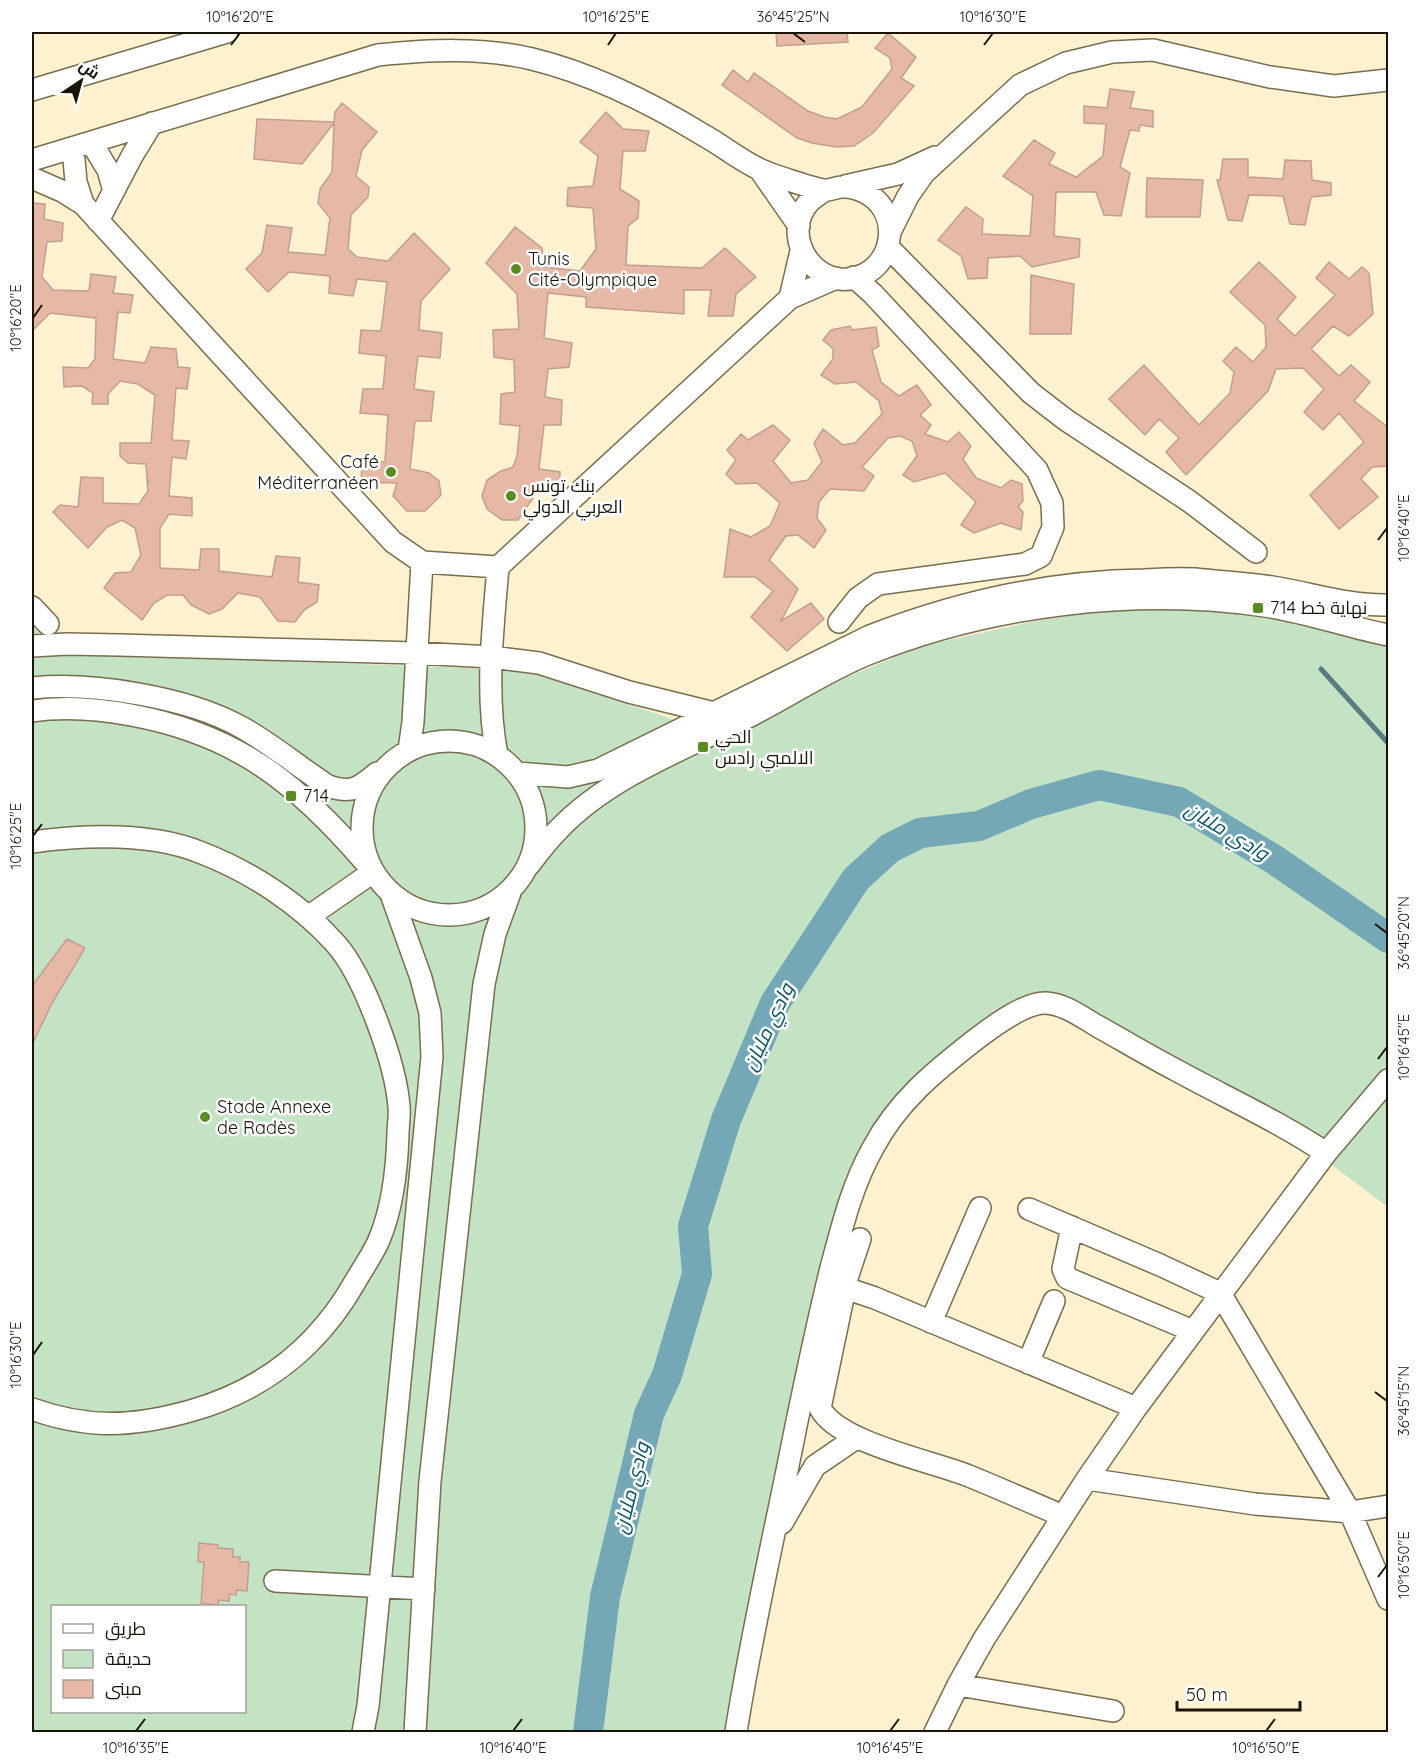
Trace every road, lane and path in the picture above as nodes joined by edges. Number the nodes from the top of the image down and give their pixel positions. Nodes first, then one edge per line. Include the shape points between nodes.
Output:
1 (227, 32) edge
2 (467, 32) edge
3 (479, 51) junction
4 (1389, 80) edge
5 (32, 90) edge
6 (152, 123) junction
7 (82, 145) junction
8 (948, 150) junction
9 (32, 160) edge
10 (760, 170) junction
11 (32, 178) edge
12 (834, 189) junction
13 (114, 190) junction
14 (83, 204) junction
15 (98, 221) junction
16 (799, 226) junction
17 (889, 239) junction
18 (801, 251) junction
19 (845, 278) junction
20 (790, 298) junction
21 (1256, 552) dead end
22 (422, 562) junction
23 (498, 567) junction
24 (1389, 605) edge
25 (32, 607) edge
26 (839, 622) dead end
27 (48, 624) dead end
28 (1389, 635) edge
29 (32, 646) edge
30 (416, 653) junction
31 (492, 657) junction
32 (32, 688) edge
33 (32, 711) edge
34 (714, 713) junction
35 (409, 750) junction
36 (497, 755) junction
37 (385, 768) junction
38 (517, 773) junction
39 (32, 842) edge
40 (528, 865) junction
41 (372, 871) junction
42 (511, 890) junction
43 (391, 894) junction
44 (308, 917) junction
45 (1389, 1080) edge
46 (1326, 1153) junction
47 (980, 1208) dead end
48 (1029, 1209) dead end
49 (1072, 1227) junction
50 (860, 1239) dead end
51 (846, 1288) junction
52 (1220, 1293) junction
53 (1054, 1301) dead end
54 (931, 1322) junction
55 (1193, 1331) junction
56 (1028, 1363) junction
57 (1136, 1408) junction
58 (32, 1410) edge
59 (856, 1437) junction
60 (1087, 1479) junction
61 (1389, 1506) edge
62 (1350, 1512) junction
63 (1063, 1516) junction
64 (775, 1532) junction
65 (275, 1581) dead end
66 (380, 1587) junction
67 (424, 1589) junction
68 (1389, 1599) edge
69 (958, 1685) junction
70 (1113, 1711) dead end
71 (363, 1732) edge
72 (415, 1732) edge
73 (736, 1732) edge
74 (935, 1732) edge

1 - 5 street
2 - 3 street
3 - 6 street via 378,55
3 - 10 street via 533,59 631,94
4 - 8 street via 1334,86 1270,77 1153,50 1112,52 1066,63 1020,85
6 - 7 street
6 - 13 street
7 - 9 street
7 - 13 street via 108,170
7 - 14 street via 76,182
8 - 12 street via 898,174
8 - 17 street via 914,186
10 - 12 street
10 - 16 street
11 - 14 street
12 - 16 street via 810,201
12 - 17 street via 861,190 876,200 886,214
13 - 15 street
14 - 15 street
15 - 22 street via 393,542
16 - 18 street
17 - 19 street via 877,265 862,276
17 - 21 street via 1031,393
18 - 19 street via 812,266 827,276
18 - 20 street
19 - 20 street
19 - 26 street via 873,294 1037,470 1052,503 1053,527 1041,555 1025,564 878,584 858,598
20 - 23 street
22 - 23 street
22 - 30 street
23 - 31 street
24 - 34 street via 1191,579 1095,582 1028,591 966,604 890,628
25 - 27 street
28 - 40 street via 1266,606 1192,599 1065,605 932,632 867,654 632,774 573,816
29 - 30 street
30 - 31 street
30 - 35 street
31 - 34 street via 539,663
31 - 36 street via 492,727
32 - 37 street via 80,686 121,691 199,710 239,726 337,789 361,786
33 - 41 street via 115,712 190,729 226,744 287,783 331,823
34 - 38 street via 598,770 568,777
35 - 36 street via 438,741 469,742
35 - 37 street
36 - 38 street
37 - 41 street via 369,790 362,816 362,844
38 - 40 street via 532,802 537,834
39 - 44 street via 129,837 200,852 273,890
40 - 42 street
41 - 43 street
41 - 44 street
42 - 43 street via 490,906 456,915 413,908
42 - 67 street via 495,934 484,984 430,1480
43 - 66 street via 430,1013 432,1057
44 - 58 street via 337,945 354,972 388,1055 399,1107 397,1156 393,1191 379,1240 324,1326 295,1358 248,1390 210,1406 156,1421 80,1423
45 - 46 street
46 - 52 street
46 - 64 street via 1273,1120 1056,1005 1036,1005 987,1031 908,1097 872,1148 840,1234 821,1308
47 - 54 street
48 - 49 street
49 - 52 street
49 - 55 street via 1063,1269 1067,1278
50 - 51 street
51 - 54 street
51 - 59 street via 820,1408 830,1422
52 - 55 street
52 - 62 street
53 - 56 street
54 - 56 street
55 - 57 street
56 - 57 street
57 - 60 street
59 - 63 street via 967,1475
59 - 64 street via 815,1466
60 - 62 street via 1255,1504
60 - 63 street
61 - 62 street
62 - 68 street
63 - 69 street
64 - 73 street
65 - 66 street
66 - 67 street
66 - 71 street
67 - 72 street
69 - 70 street
69 - 74 street

